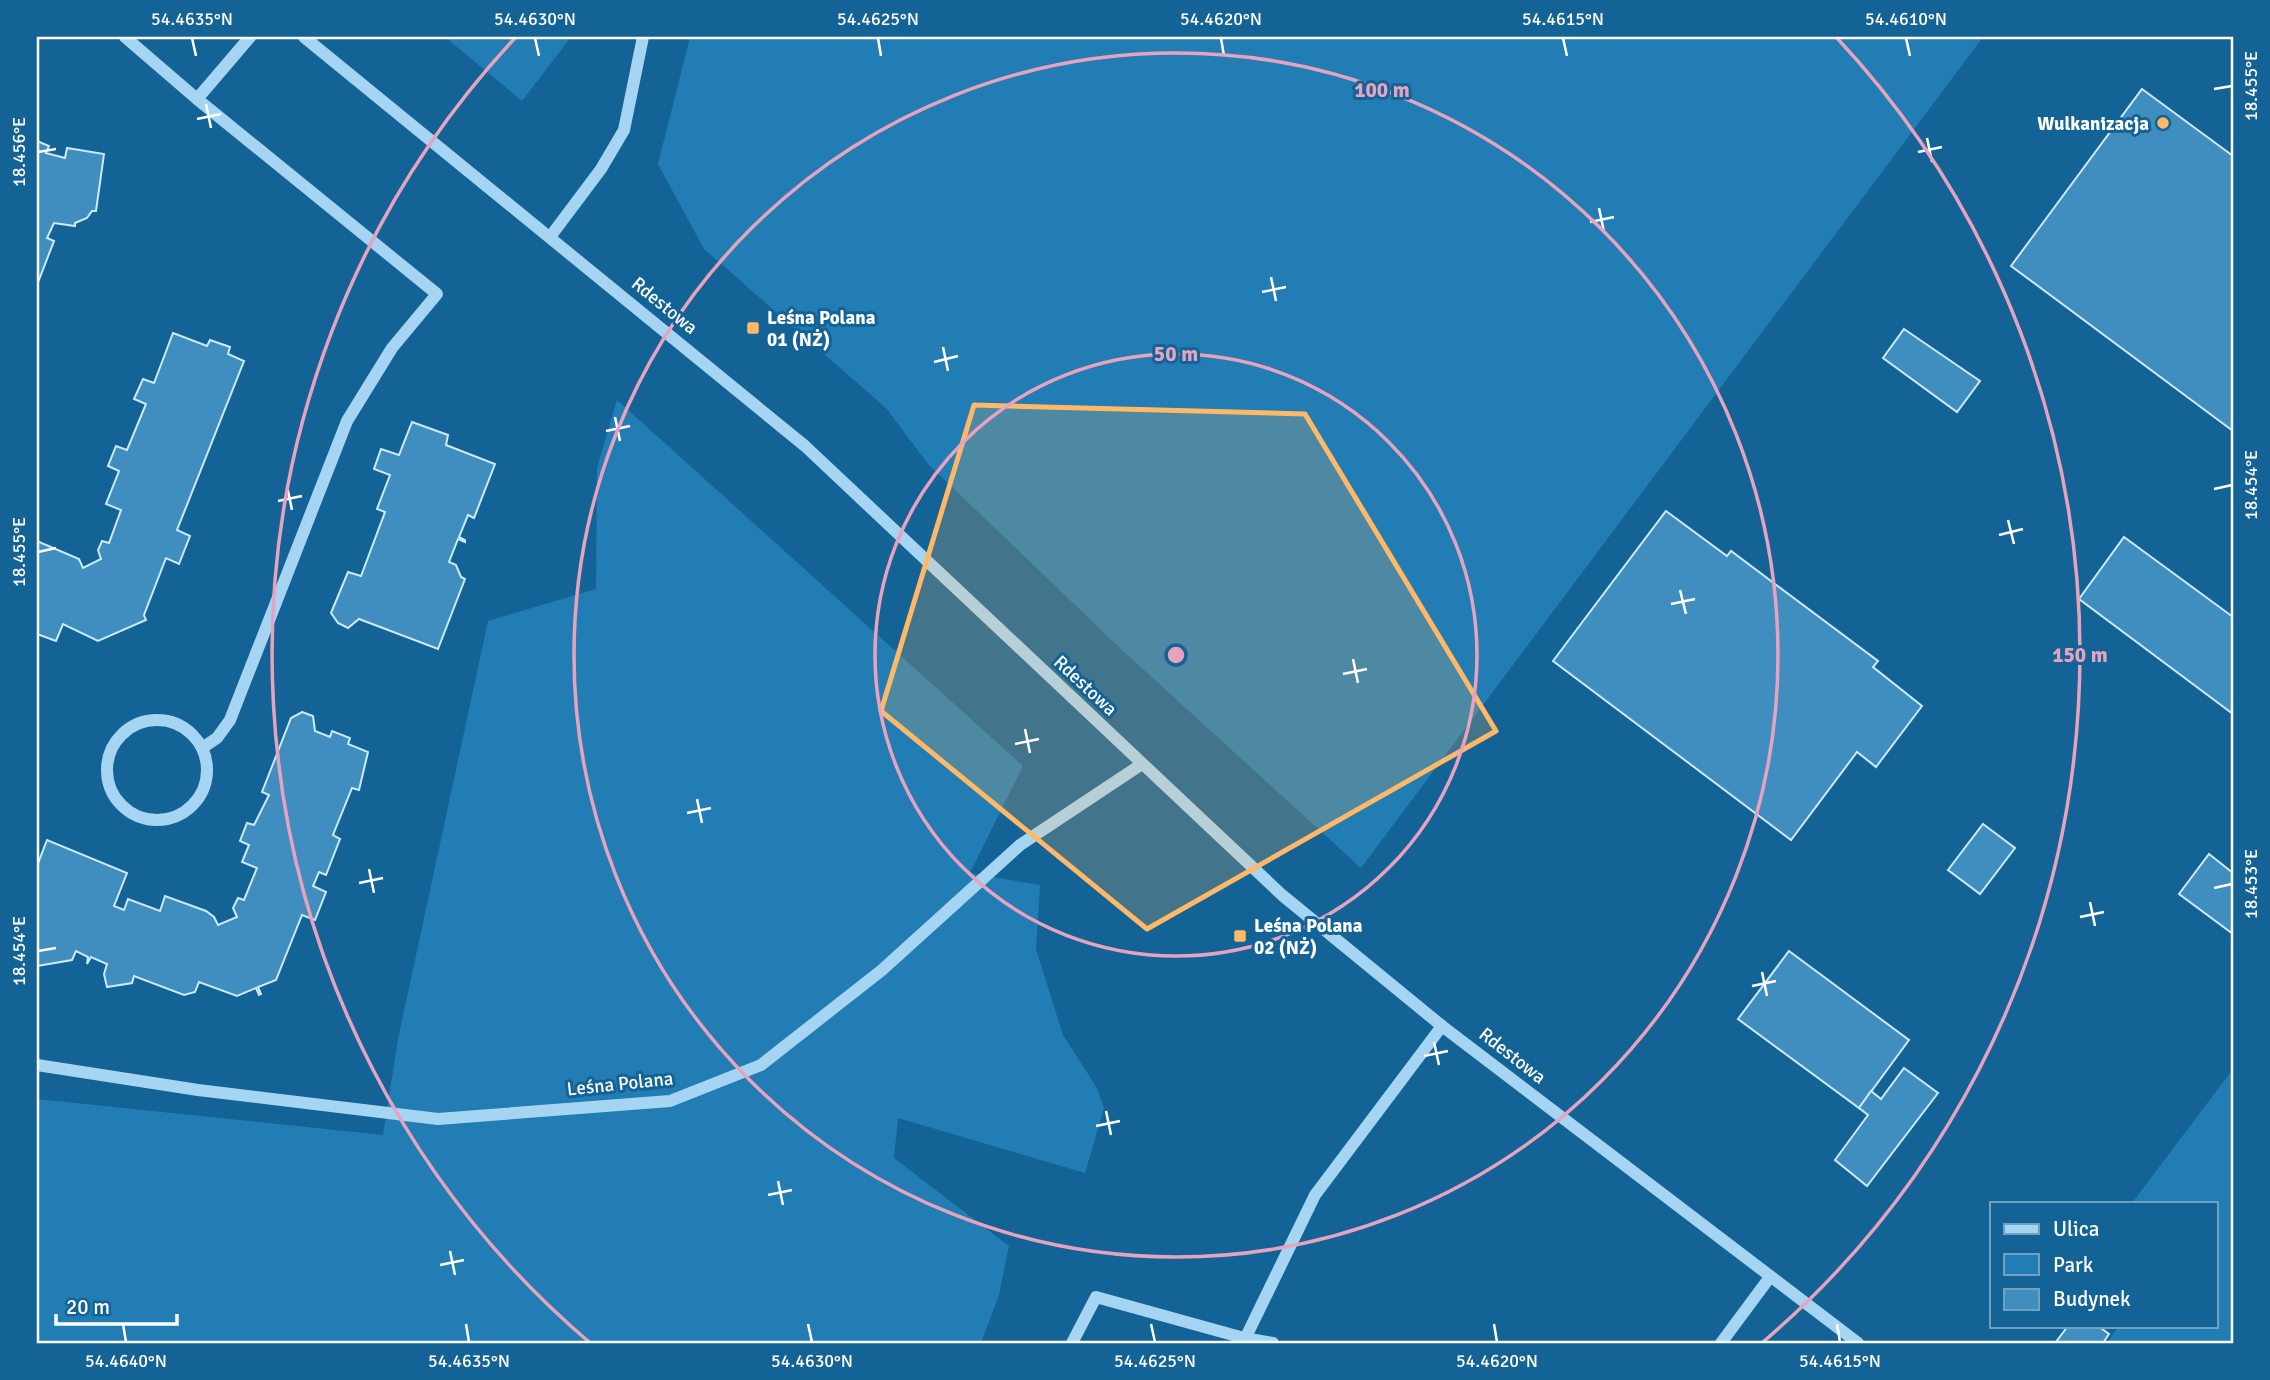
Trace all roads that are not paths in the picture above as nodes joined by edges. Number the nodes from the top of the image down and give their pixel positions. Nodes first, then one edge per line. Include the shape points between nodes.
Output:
1 (125, 37) edge
2 (250, 37) edge
3 (304, 37) edge
4 (643, 37) edge
5 (197, 99) junction
6 (551, 237) junction
7 (202, 748) junction
8 (1142, 764) junction
9 (1442, 1026) junction
10 (37, 1065) edge
11 (1770, 1277) junction
12 (1244, 1341) edge
13 (1072, 1343) edge
14 (1273, 1343) edge
15 (1721, 1343) edge
16 (1858, 1343) edge

1 - 5 street
2 - 5 street
3 - 6 street, Rdestowa
4 - 6 street via 624,130
5 - 7 street via 437,294 392,348 347,421 230,720 217,738
6 - 8 street, Rdestowa via 805,446
7 - 7 street via 184,727 170,721 141,722 118,738 111,751 107,764 112,791 130,812 145,818 177,816 201,794 206,780
8 - 9 street, Rdestowa via 1282,895
8 - 10 street, Leśna Polana via 1020,845 883,970 761,1065 670,1101 438,1119
9 - 11 street, Rdestowa
9 - 12 street via 1315,1195
11 - 15 street
11 - 16 street, Rdestowa
12 - 13 street via 1096,1297
12 - 14 street

